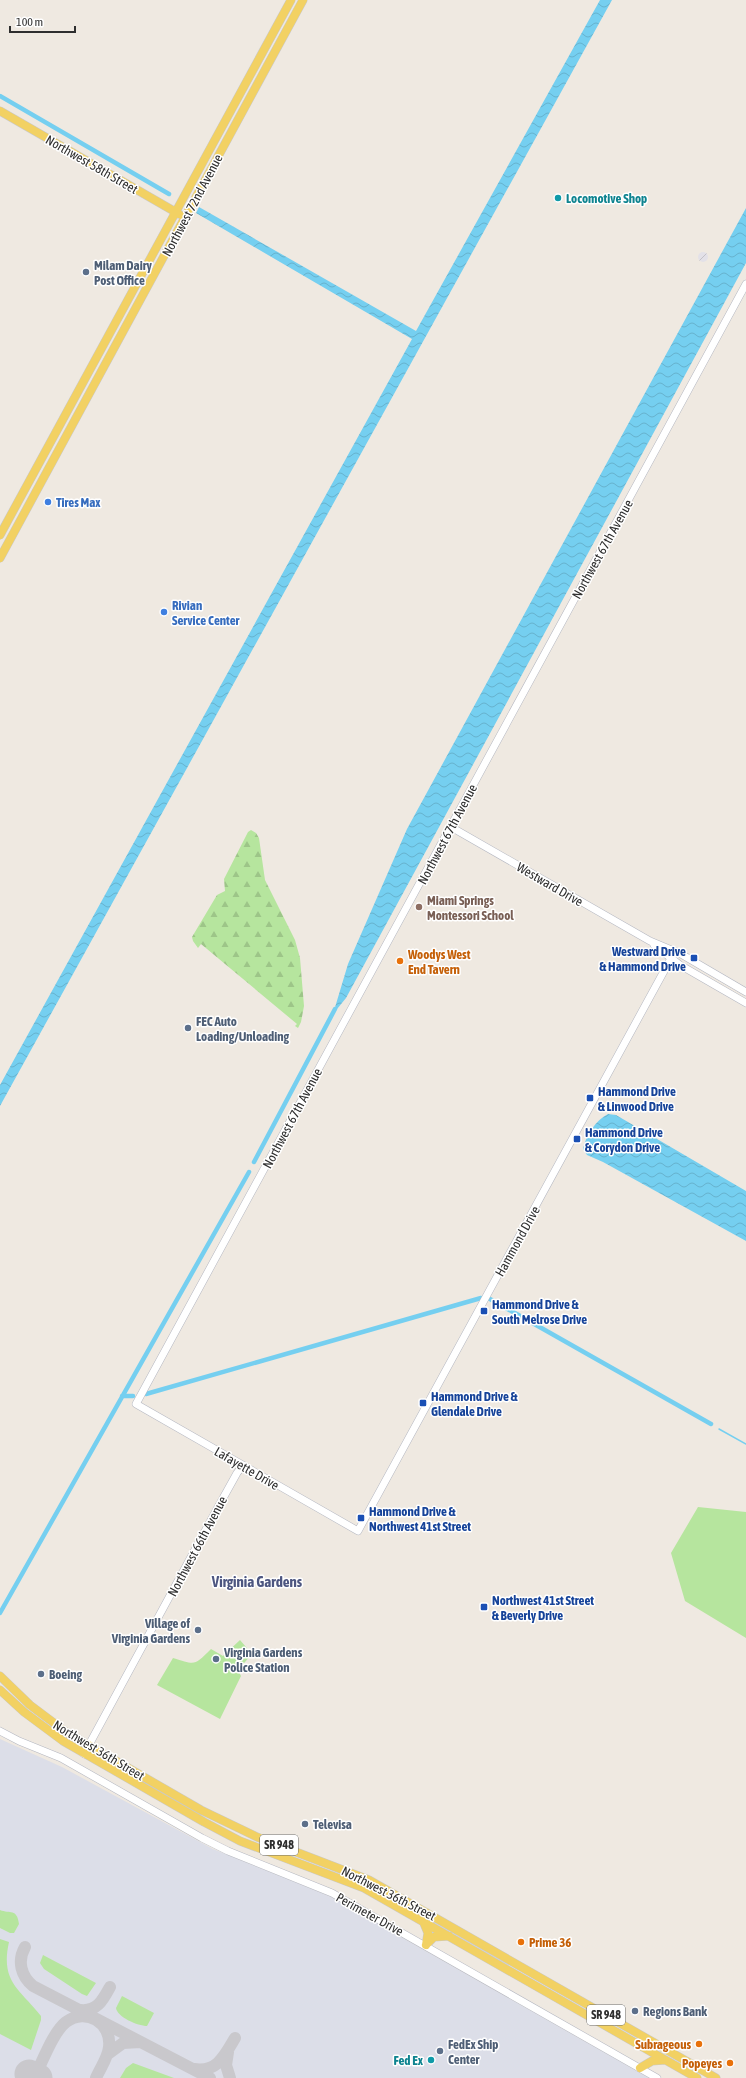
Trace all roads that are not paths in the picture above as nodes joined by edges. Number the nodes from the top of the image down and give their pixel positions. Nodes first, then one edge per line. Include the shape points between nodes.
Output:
1 (291, 0) edge
2 (303, 0) edge
3 (0, 111) edge
4 (175, 212) junction
5 (185, 218) junction
6 (746, 284) edge
7 (0, 535) edge
8 (0, 558) edge
9 (451, 827) junction
10 (650, 942) junction
11 (675, 951) junction
12 (670, 959) junction
13 (746, 992) edge
14 (746, 1003) edge
15 (136, 1404) joint
16 (243, 1466) junction
17 (358, 1531) joint
18 (0, 1676) edge
19 (2, 1693) edge
20 (0, 1733) edge
21 (89, 1746) junction
22 (84, 1754) junction
23 (209, 1814) junction
24 (204, 1822) junction
25 (351, 1872) junction
26 (348, 1881) junction
27 (424, 1921) junction
28 (449, 1936) junction
29 (426, 1945) junction
30 (559, 1988) junction
31 (555, 1996) junction
32 (654, 2042) junction
33 (639, 2045) junction
34 (662, 2058) junction
35 (640, 2068) junction
36 (657, 2078) edge
37 (697, 2078) edge
38 (716, 2078) edge

1 - 4 main road, Northwest 72nd Avenue
2 - 5 main road, Northwest 72nd Avenue
3 - 4 main road, Northwest 58th Street
4 - 5 main road, Northwest 58th Street
4 - 7 main road, Northwest 72nd Avenue
5 - 8 main road, Northwest 72nd Avenue
6 - 9 street, Northwest 67th Avenue
9 - 10 street, Westward Drive
9 - 15 street, Northwest 67th Avenue
10 - 11 street, Westward Drive
10 - 12 street, Westward Drive
11 - 12 street, Hammond Drive
11 - 13 street, Westward Drive
12 - 14 street, Westward Drive
12 - 17 street, Hammond Drive
15 - 16 street, Lafayette Drive
16 - 17 street, Lafayette Drive
16 - 21 street, Northwest 66th Avenue via 220,1503
18 - 21 main road, Northwest 36th Street / SR 948 via 37,1710
19 - 22 main road, Northwest 36th Street / SR 948 via 44,1728
20 - 29 street, Perimeter Drive via 76,1766 228,1851 332,1893
21 - 22 street, Northwest 66th Avenue
21 - 23 main road, Northwest 36th Street / SR 948
22 - 24 main road, Northwest 36th Street / SR 948
23 - 24 main road
23 - 25 main road, Northwest 36th Street / SR 948 via 257,1837
24 - 26 main road, Northwest 36th Street / SR 948 via 255,1846
25 - 26 main road
25 - 30 main road, Northwest 36th Street / SR 948 via 398,1895
26 - 27 main road, Northwest 36th Street / SR 948
27 - 28 main road, Northwest 36th Street / SR 948
27 - 29 main road via 428,1933
28 - 29 main road via 434,1937
28 - 31 main road, Northwest 36th Street / SR 948
29 - 35 street, Perimeter Drive
30 - 31 main road
30 - 32 main road, Northwest 36th Street / SR 948
31 - 33 main road, Northwest 36th Street / SR 948
32 - 33 main road
32 - 34 main road
32 - 38 main road, Northwest 36th Street / SR 948
33 - 34 main road, Northwest 36th Street / SR 948
34 - 35 main road
34 - 37 main road, Northwest 36th Street / SR 948
35 - 36 street, Perimeter Drive

